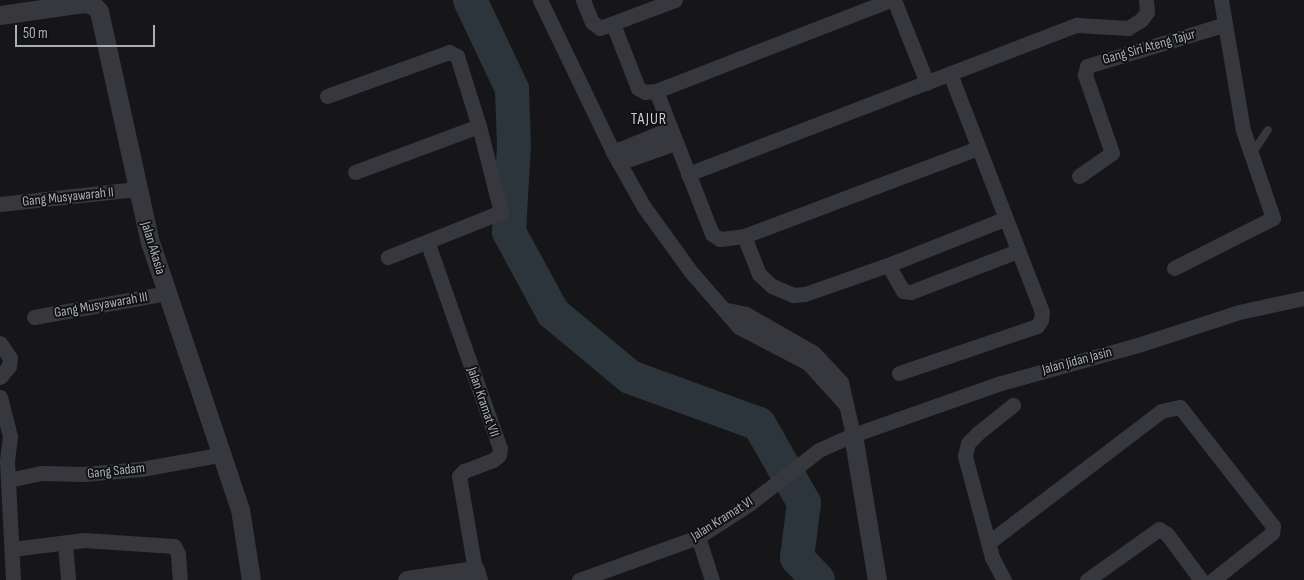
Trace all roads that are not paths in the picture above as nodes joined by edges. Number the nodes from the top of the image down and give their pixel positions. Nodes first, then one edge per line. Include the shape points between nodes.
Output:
1 (540, 0) edge
2 (583, 0) edge
3 (674, 0) edge
4 (892, 0) edge
5 (1146, 0) edge
6 (1221, 0) edge
7 (83, 1) edge
8 (0, 15) edge
9 (613, 24) junction
10 (1223, 25) junction
11 (950, 74) junction
12 (927, 82) junction
13 (656, 91) junction
14 (327, 96) dead end
15 (479, 126) junction
16 (1268, 130) dead end
17 (672, 136) junction
18 (978, 148) junction
19 (618, 154) junction
20 (1250, 157) junction
21 (355, 172) dead end
22 (688, 174) junction
23 (1079, 176) dead end
24 (136, 189) junction
25 (0, 204) edge
26 (1004, 219) junction
27 (744, 236) junction
28 (428, 244) junction
29 (1017, 251) junction
30 (388, 257) dead end
31 (888, 265) junction
32 (1174, 268) dead end
33 (168, 293) junction
34 (1304, 298) edge
35 (34, 317) dead end
36 (0, 343) edge
37 (899, 373) dead end
38 (0, 377) edge
39 (0, 397) edge
40 (1013, 405) dead end
41 (853, 435) junction
42 (224, 454) junction
43 (8, 480) junction
44 (5, 502) edge
45 (698, 537) junction
46 (988, 543) junction
47 (65, 544) junction
48 (12, 549) junction
49 (477, 575) edge
50 (14, 580) edge
51 (68, 580) edge
52 (180, 580) edge
53 (251, 580) edge
54 (407, 580) edge
55 (579, 580) edge
56 (712, 580) edge
57 (877, 580) edge
58 (1004, 580) edge
59 (1086, 580) edge
60 (1201, 580) edge
61 (1213, 580) edge

1 - 19 street
2 - 9 street via 595,27
3 - 9 street
4 - 12 street
4 - 13 street
5 - 11 street via 1147,12 1128,28 1077,25
6 - 10 street
7 - 8 street, Jalan Akasia
7 - 24 street, Jalan Akasia via 93,4 99,11
9 - 13 street via 638,88 645,92
10 - 20 street
10 - 23 street, Gang Siri Ateng Tajur via 1087,66 1085,75 1112,153
11 - 12 street
11 - 18 street
12 - 22 street
13 - 17 street
14 - 15 street via 454,52
15 - 21 street
15 - 28 street via 501,212
16 - 20 lane
17 - 19 street
17 - 22 street
18 - 26 street
18 - 27 street
19 - 41 street via 644,207 679,256 739,327 808,363 845,404
20 - 32 street via 1273,218
22 - 27 street via 712,234 720,239
24 - 25 street, Gang Musyawarah II
24 - 33 street, Jalan Akasia
26 - 29 street
26 - 31 street
27 - 31 street via 759,274 772,286 793,295 805,294
28 - 30 street
28 - 49 street, Jalan Kramat VII via 500,448 499,455 492,460 459,476
29 - 31 street via 911,292 903,291
29 - 37 street via 1042,312 1037,326
33 - 35 street, Gang Musyawarah III
33 - 42 street, Jalan Akasia
34 - 41 street, Jalan Jidan Jasin via 1240,312 1138,345 1001,383
36 - 38 street via 10,358 9,366
39 - 43 street via 10,436
40 - 46 street via 978,433 968,444 965,456
41 - 45 street, Jalan Kramat VI via 819,450 749,504
41 - 57 street
42 - 43 street, Gang Sadam via 141,469 84,474 42,473
42 - 53 street, Jalan Akasia via 240,509
43 - 44 street
44 - 48 street
45 - 55 street, Jalan Kramat VI
45 - 56 street
46 - 58 street
46 - 61 street via 1162,411 1180,407 1273,526 1272,533
47 - 48 street
47 - 51 street
47 - 52 street via 84,540 174,546 178,554
48 - 50 street
49 - 54 street
59 - 60 street via 1158,529 1167,534

